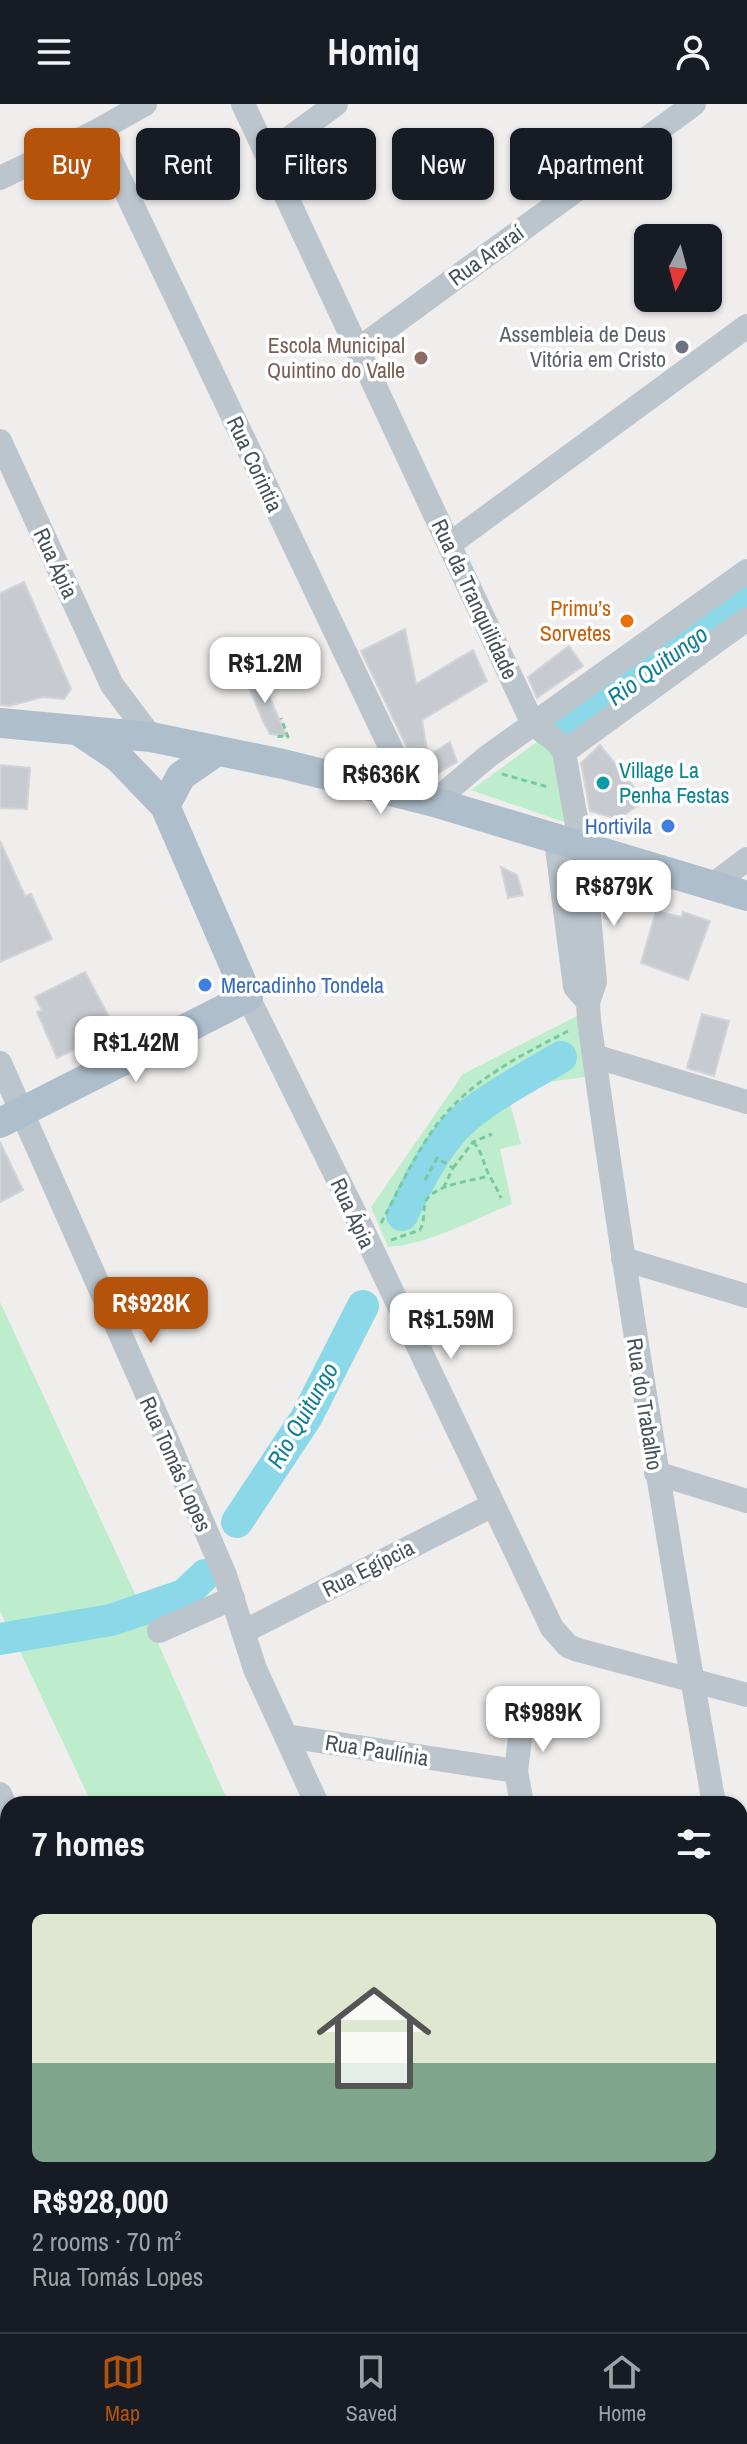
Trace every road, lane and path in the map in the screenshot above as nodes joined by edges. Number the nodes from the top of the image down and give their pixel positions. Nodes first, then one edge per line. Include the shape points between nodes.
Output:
1 (145, 104) edge
2 (243, 104) edge
3 (336, 104) edge
4 (694, 104) edge
5 (102, 128) edge
6 (303, 128) edge
7 (256, 130) edge
8 (24, 166) edge
9 (0, 178) edge
10 (120, 178) edge
11 (289, 200) edge
12 (747, 326) edge
13 (357, 350) junction
14 (0, 441) edge
15 (450, 544) junction
16 (747, 571) edge
17 (747, 619) edge
18 (112, 685) junction
19 (281, 718) dead end
20 (0, 723) edge
21 (533, 724) junction
22 (90, 731) junction
23 (279, 736) dead end
24 (151, 737) junction
25 (217, 751) junction
26 (564, 752) junction
27 (508, 768) dead end
28 (557, 789) dead end
29 (424, 800) junction
30 (165, 806) junction
31 (568, 844) junction
32 (747, 859) edge
33 (711, 886) junction
34 (747, 896) edge
35 (248, 997) junction
36 (588, 1011) junction
37 (594, 1056) junction
38 (0, 1063) edge
39 (747, 1102) edge
40 (11, 1118) edge
41 (492, 1134) dead end
42 (473, 1142) junction
43 (453, 1168) junction
44 (488, 1176) junction
45 (425, 1180) dead end
46 (443, 1189) junction
47 (501, 1198) dead end
48 (369, 1245) junction
49 (623, 1259) junction
50 (747, 1296) edge
51 (656, 1473) junction
52 (747, 1501) edge
53 (493, 1505) junction
54 (233, 1598) junction
55 (159, 1631) dead end
56 (243, 1632) junction
57 (692, 1678) junction
58 (747, 1695) edge
59 (524, 1706) dead end
60 (286, 1736) junction
61 (516, 1771) junction
62 (313, 1796) edge
63 (521, 1796) edge
64 (713, 1796) edge

1 - 5 street
2 - 7 street, Rua da Tranquilidade
3 - 6 street
4 - 13 street, Rua Araraí
8 - 9 street
10 - 29 street, Rua Corintia
11 - 13 street, Rua da Tranquilidade
12 - 15 street
13 - 15 street, Rua da Tranquilidade
14 - 18 street, Rua Ápia
15 - 21 street, Rua da Tranquilidade
16 - 21 street
17 - 26 street
18 - 22 street via 113,713
18 - 24 street, Rua Ápia
19 - 23 path via 288,737
20 - 22 main road
21 - 26 street, Rua da Tranquilidade
21 - 29 street
22 - 24 main road
22 - 30 main road, Rua Ápia
24 - 25 main road
25 - 29 main road
25 - 30 main road via 181,776
26 - 31 street
27 - 28 path via 502,774
29 - 31 main road
30 - 35 main road, Rua Ápia
31 - 33 main road
31 - 36 street, Rua do Trabalho via 575,987
32 - 33 street
33 - 34 main road
35 - 40 main road
35 - 48 street, Rua Ápia
36 - 37 street, Rua do Trabalho
36 - 48 path via 512,1059 449,1110
37 - 39 street
37 - 49 street, Rua do Trabalho
38 - 40 street, Rua Tomás Lopes
40 - 54 street, Rua Tomás Lopes via 165,1435
41 - 42 path
42 - 43 path
42 - 44 path
43 - 45 path via 437,1158
43 - 46 path
44 - 46 path
44 - 47 path
46 - 48 path via 428,1197 420,1230
48 - 53 street, Rua Ápia
49 - 50 street
49 - 51 street, Rua do Trabalho
51 - 52 street
51 - 57 street, Rua do Trabalho
53 - 56 street, Rua Egípcia
53 - 57 street, Rua Ápia via 552,1628 568,1646
54 - 55 street
54 - 56 street, Rua Tomás Lopes
56 - 60 street, Rua Tomás Lopes
57 - 58 street, Rua Ápia
57 - 64 street, Rua do Trabalho
59 - 61 street
60 - 61 street, Rua Paulínia
60 - 62 street, Rua Tomás Lopes
61 - 63 street

